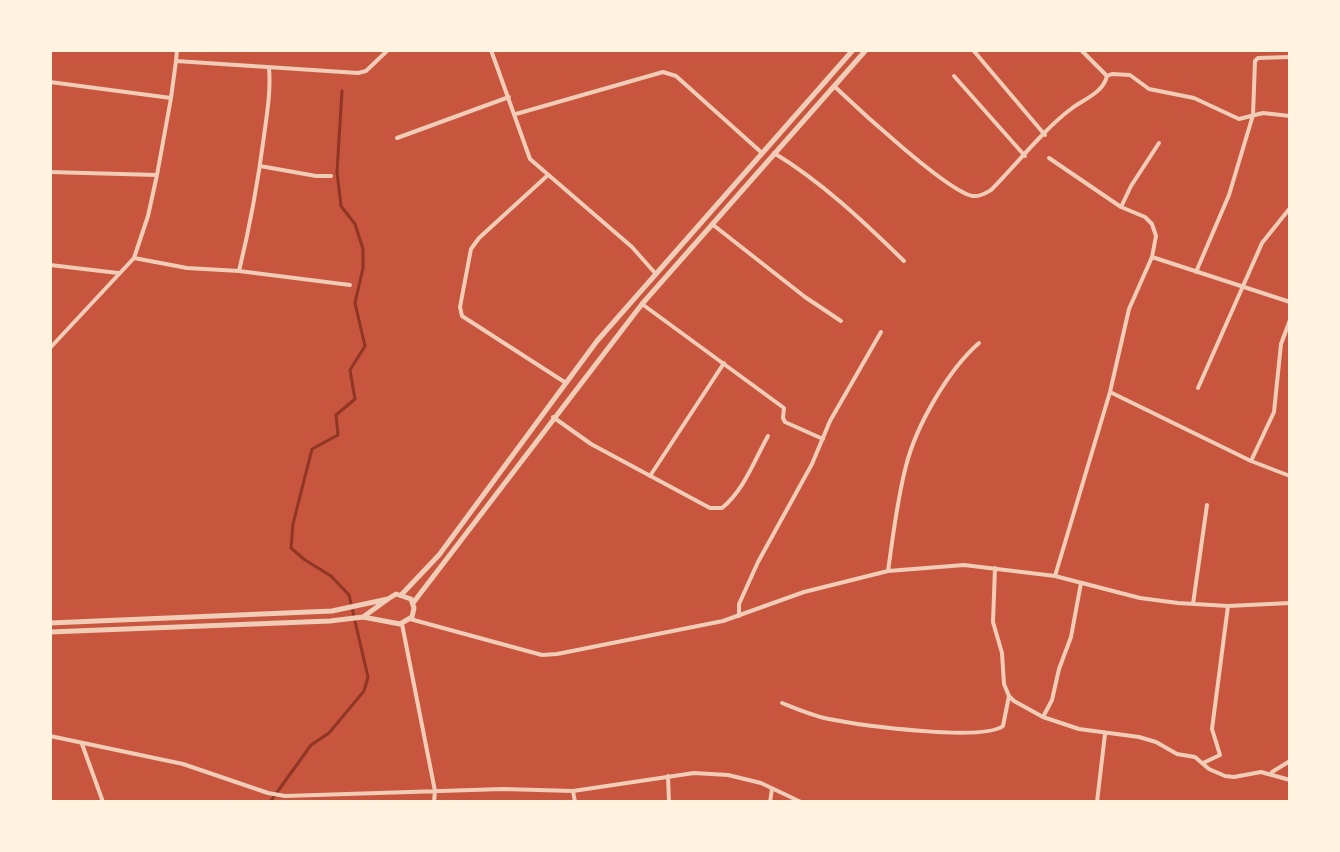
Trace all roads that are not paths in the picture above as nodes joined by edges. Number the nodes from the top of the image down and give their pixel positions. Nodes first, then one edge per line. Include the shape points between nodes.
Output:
1 (177, 50) edge
2 (388, 50) edge
3 (491, 50) edge
4 (853, 50) edge
5 (866, 50) edge
6 (973, 50) edge
7 (1081, 50) edge
8 (1290, 57) edge
9 (176, 61) junction
10 (269, 67) junction
11 (954, 76) dead end
12 (1107, 76) junction
13 (50, 82) edge
14 (834, 86) junction
15 (509, 97) junction
16 (171, 98) junction
17 (515, 114) junction
18 (1253, 115) junction
19 (1290, 116) edge
20 (1045, 135) junction
21 (397, 138) dead end
22 (1159, 143) dead end
23 (762, 153) junction
24 (774, 153) junction
25 (1025, 156) junction
26 (1049, 158) dead end
27 (260, 166) junction
28 (50, 172) edge
29 (157, 175) junction
30 (548, 175) junction
31 (331, 176) dead end
32 (1121, 207) junction
33 (1290, 208) edge
34 (712, 224) junction
35 (1152, 257) junction
36 (134, 258) junction
37 (904, 261) dead end
38 (50, 265) edge
39 (239, 271) junction
40 (1196, 272) junction
41 (118, 273) junction
42 (655, 273) junction
43 (350, 285) dead end
44 (1242, 288) junction
45 (1290, 302) edge
46 (642, 304) junction
47 (1290, 320) edge
48 (841, 321) dead end
49 (881, 332) dead end
50 (979, 343) dead end
51 (50, 348) edge
52 (724, 363) junction
53 (566, 383) junction
54 (1198, 388) dead end
55 (1110, 392) junction
56 (553, 417) junction
57 (768, 436) dead end
58 (823, 439) junction
59 (1251, 461) junction
60 (650, 476) junction
61 (1290, 476) edge
62 (1207, 505) dead end
63 (995, 568) junction
64 (888, 571) junction
65 (1055, 576) junction
66 (1081, 583) junction
67 (402, 594) junction
68 (388, 599) junction
69 (413, 603) junction
70 (1290, 603) edge
71 (1193, 604) junction
72 (1228, 606) junction
73 (739, 616) junction
74 (358, 618) junction
75 (410, 619) junction
76 (50, 623) edge
77 (402, 624) junction
78 (50, 632) edge
79 (1009, 696) junction
80 (782, 703) dead end
81 (1043, 717) junction
82 (1105, 734) junction
83 (50, 736) edge
84 (82, 744) junction
85 (1290, 761) edge
86 (1203, 763) junction
87 (1269, 773) junction
88 (668, 776) junction
89 (1290, 780) edge
90 (772, 788) junction
91 (435, 791) junction
92 (573, 791) junction
93 (103, 802) edge
94 (434, 802) edge
95 (575, 802) edge
96 (669, 802) edge
97 (770, 802) edge
98 (801, 802) edge
99 (1097, 802) edge

1 - 9 street
2 - 10 street via 358,73
3 - 15 street
4 - 23 street
5 - 14 street
6 - 20 street
7 - 12 street
8 - 18 street via 1258,58
9 - 10 street
9 - 16 street
10 - 27 street
11 - 25 street
12 - 18 street via 1130,75 1149,89 1194,98 1239,119
12 - 20 street via 1096,93
13 - 16 street
14 - 24 street
14 - 25 street via 887,135 971,196 991,190
15 - 17 street
15 - 21 street
16 - 29 street
17 - 23 street via 663,72 676,76
17 - 30 street via 530,159
18 - 19 street
18 - 40 street via 1229,195
20 - 25 street
22 - 32 street
23 - 42 street
24 - 34 street
24 - 37 street via 836,199
26 - 32 street
27 - 31 street
27 - 39 street
28 - 29 street
29 - 36 street
30 - 42 street
30 - 53 street via 471,249 460,307 462,316
32 - 35 street via 1152,224
33 - 44 street via 1262,243
34 - 46 street
34 - 48 street
35 - 40 street
35 - 55 street via 1129,309
36 - 39 street
36 - 41 street
38 - 41 street
39 - 43 street
40 - 44 street
41 - 51 street
42 - 53 street
44 - 45 street
44 - 54 street
46 - 52 street
46 - 56 street
47 - 59 street via 1281,344 1274,412
49 - 58 street
50 - 64 street via 949,377 913,447
52 - 58 street via 784,408 785,422
52 - 60 street
53 - 67 street via 439,555
55 - 59 street
55 - 65 street
56 - 60 street
56 - 69 street
57 - 60 street via 747,477 722,508 703,506
58 - 73 street via 758,562
59 - 61 street
62 - 71 street
63 - 64 street
63 - 65 street
63 - 79 street via 993,622
64 - 73 street via 804,592
65 - 66 street
66 - 71 street
66 - 81 street via 1071,637
67 - 68 street
67 - 69 street
68 - 74 street
68 - 76 street via 238,617
69 - 75 street
70 - 72 street
71 - 72 street
72 - 86 street via 1212,729 1220,755
73 - 75 street via 542,655
74 - 77 street
74 - 78 street
75 - 77 street
77 - 91 street
79 - 80 street via 1003,726 992,731 922,733 830,720
79 - 81 street
81 - 82 street
82 - 86 street via 1139,737
82 - 99 street
83 - 84 street
84 - 91 street via 183,764 285,796
84 - 93 street
85 - 87 street
86 - 87 street via 1225,776
87 - 89 street
88 - 90 street via 728,775
88 - 92 street
88 - 96 street
90 - 97 street
90 - 98 street
91 - 92 street
91 - 94 street
92 - 95 street

